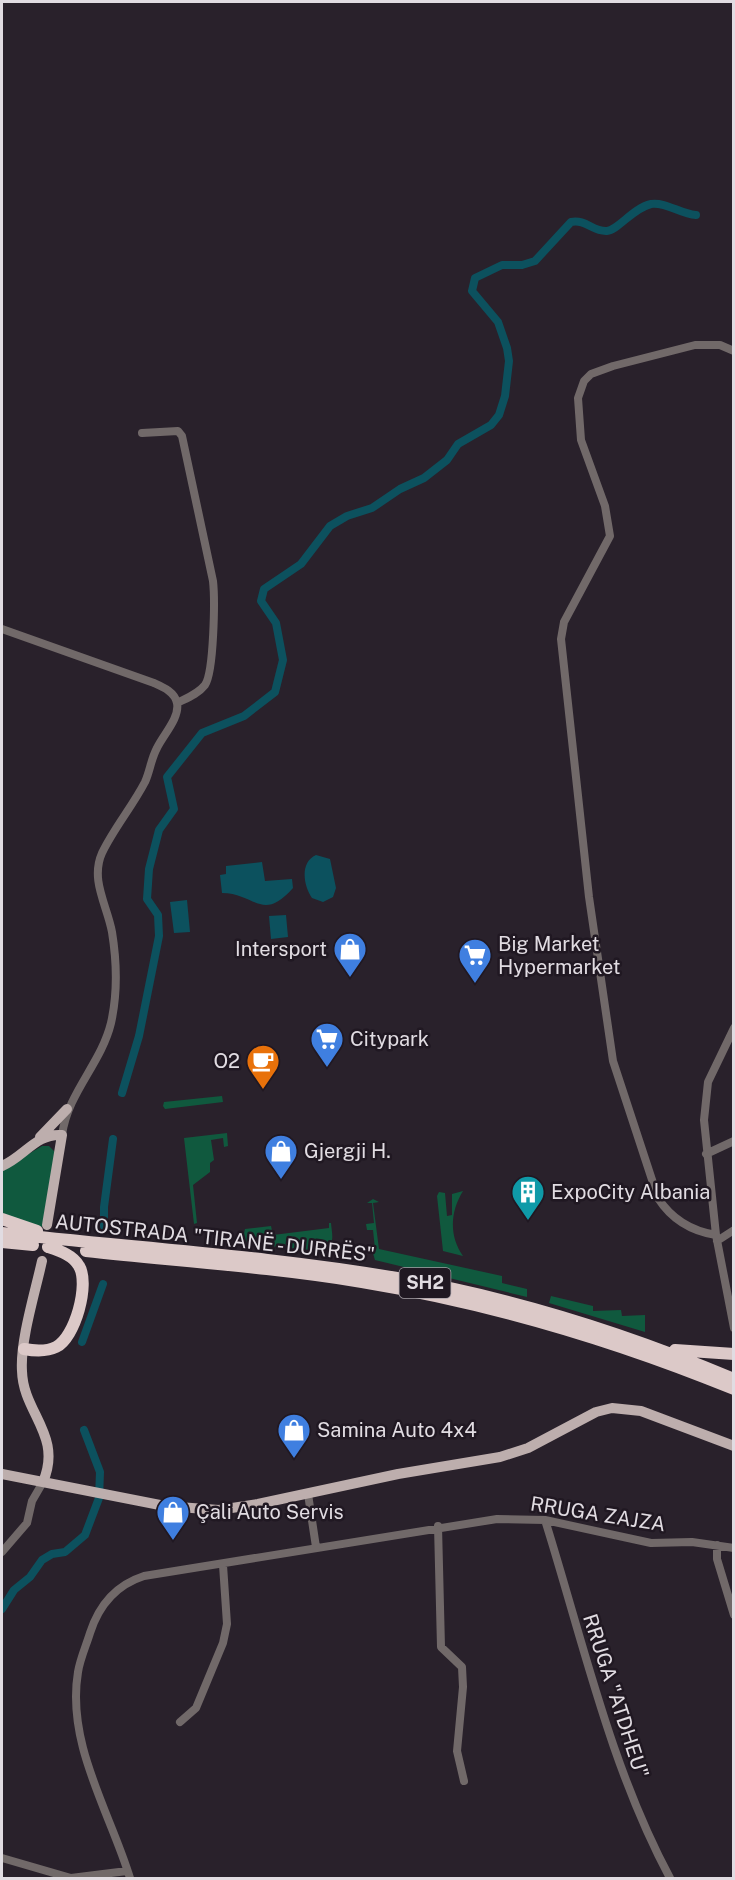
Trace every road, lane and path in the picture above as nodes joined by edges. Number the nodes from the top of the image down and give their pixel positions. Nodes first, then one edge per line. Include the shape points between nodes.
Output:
1 (734, 351) edge
2 (142, 433) dead end
3 (2, 629) edge
4 (177, 703) junction
5 (734, 1028) edge
6 (67, 1109) junction
7 (62, 1134) junction
8 (38, 1140) junction
9 (734, 1142) edge
10 (26, 1150) junction
11 (706, 1154) junction
12 (61, 1155) junction
13 (2, 1166) edge
14 (2, 1219) edge
15 (47, 1225) dead end
16 (734, 1230) edge
17 (2, 1233) edge
18 (717, 1238) junction
19 (2, 1242) edge
20 (96, 1244) junction
21 (33, 1245) junction
22 (48, 1247) junction
23 (2, 1249) edge
24 (42, 1261) dead end
25 (734, 1328) edge
26 (657, 1348) junction
27 (24, 1349) junction
28 (734, 1354) edge
29 (734, 1379) edge
30 (734, 1389) edge
31 (734, 1446) edge
32 (2, 1474) edge
33 (43, 1482) junction
34 (309, 1494) junction
35 (544, 1520) junction
36 (438, 1527) junction
37 (717, 1545) junction
38 (316, 1547) junction
39 (734, 1548) edge
40 (2, 1552) edge
41 (223, 1565) junction
42 (734, 1615) edge
43 (180, 1722) dead end
44 (464, 1781) dead end
45 (2, 1858) edge
46 (129, 1875) edge
47 (670, 1878) edge

1 - 18 street via 707,344 684,347 602,369 584,381 578,398 578,427 605,506 610,536 561,630 589,897 613,1061 658,1198 681,1223
2 - 4 street via 177,431 182,436 213,581 215,601 208,679 199,691
3 - 4 street via 154,683 172,694
4 - 6 street via 177,712 153,757 146,780 98,865 99,888 114,948 114,1009 103,1046
5 - 11 street via 708,1082
6 - 7 street
6 - 8 main road
7 - 8 main road
7 - 12 main road
8 - 10 main road
9 - 11 street
10 - 12 main road via 48,1143 57,1146
10 - 13 main road
11 - 18 street
12 - 15 main road
14 - 20 highway
16 - 18 street
17 - 20 highway, AUTOSTRADA "TIRANË - DURRËS" / SH2
18 - 25 street
19 - 21 highway, AUTOSTRADA "TIRANË - DURRËS" / SH2
20 - 26 highway, AUTOSTRADA "TIRANË - DURRËS" / SH2 via 405,1279 532,1308
21 - 22 highway, AUTOSTRADA "TIRANË - DURRËS" / SH2
21 - 23 highway
22 - 27 highway via 78,1264 83,1277 82,1293 63,1343 48,1350
22 - 30 highway, AUTOSTRADA "TIRANË - DURRËS" / SH2 via 320,1276 421,1294 602,1341
24 - 27 main road
26 - 28 highway
26 - 29 highway, AUTOSTRADA "TIRANË - DURRËS" / SH2
27 - 33 main road via 22,1381 48,1444
31 - 34 main road via 641,1411 617,1408 596,1412 541,1442 507,1455
32 - 33 main road
33 - 34 main road via 181,1509 243,1507
33 - 40 street via 27,1523
34 - 38 street
35 - 36 street, RRUGA ZAJZA via 497,1519
35 - 37 street, RRUGA ZAJZA via 651,1543
35 - 47 street, RRUGA "ATDHEU" via 622,1769 647,1836
36 - 38 street, RRUGA ZAJZA
36 - 44 street via 441,1647 462,1667 457,1751
37 - 39 street, RRUGA ZAJZA
37 - 42 street via 717,1559
38 - 41 street, RRUGA ZAJZA
41 - 43 street via 227,1624 223,1643 196,1708
41 - 46 street, RRUGA ZAJZA via 144,1576 124,1585 99,1611 81,1660 77,1699 84,1752
45 - 46 street via 72,1878

